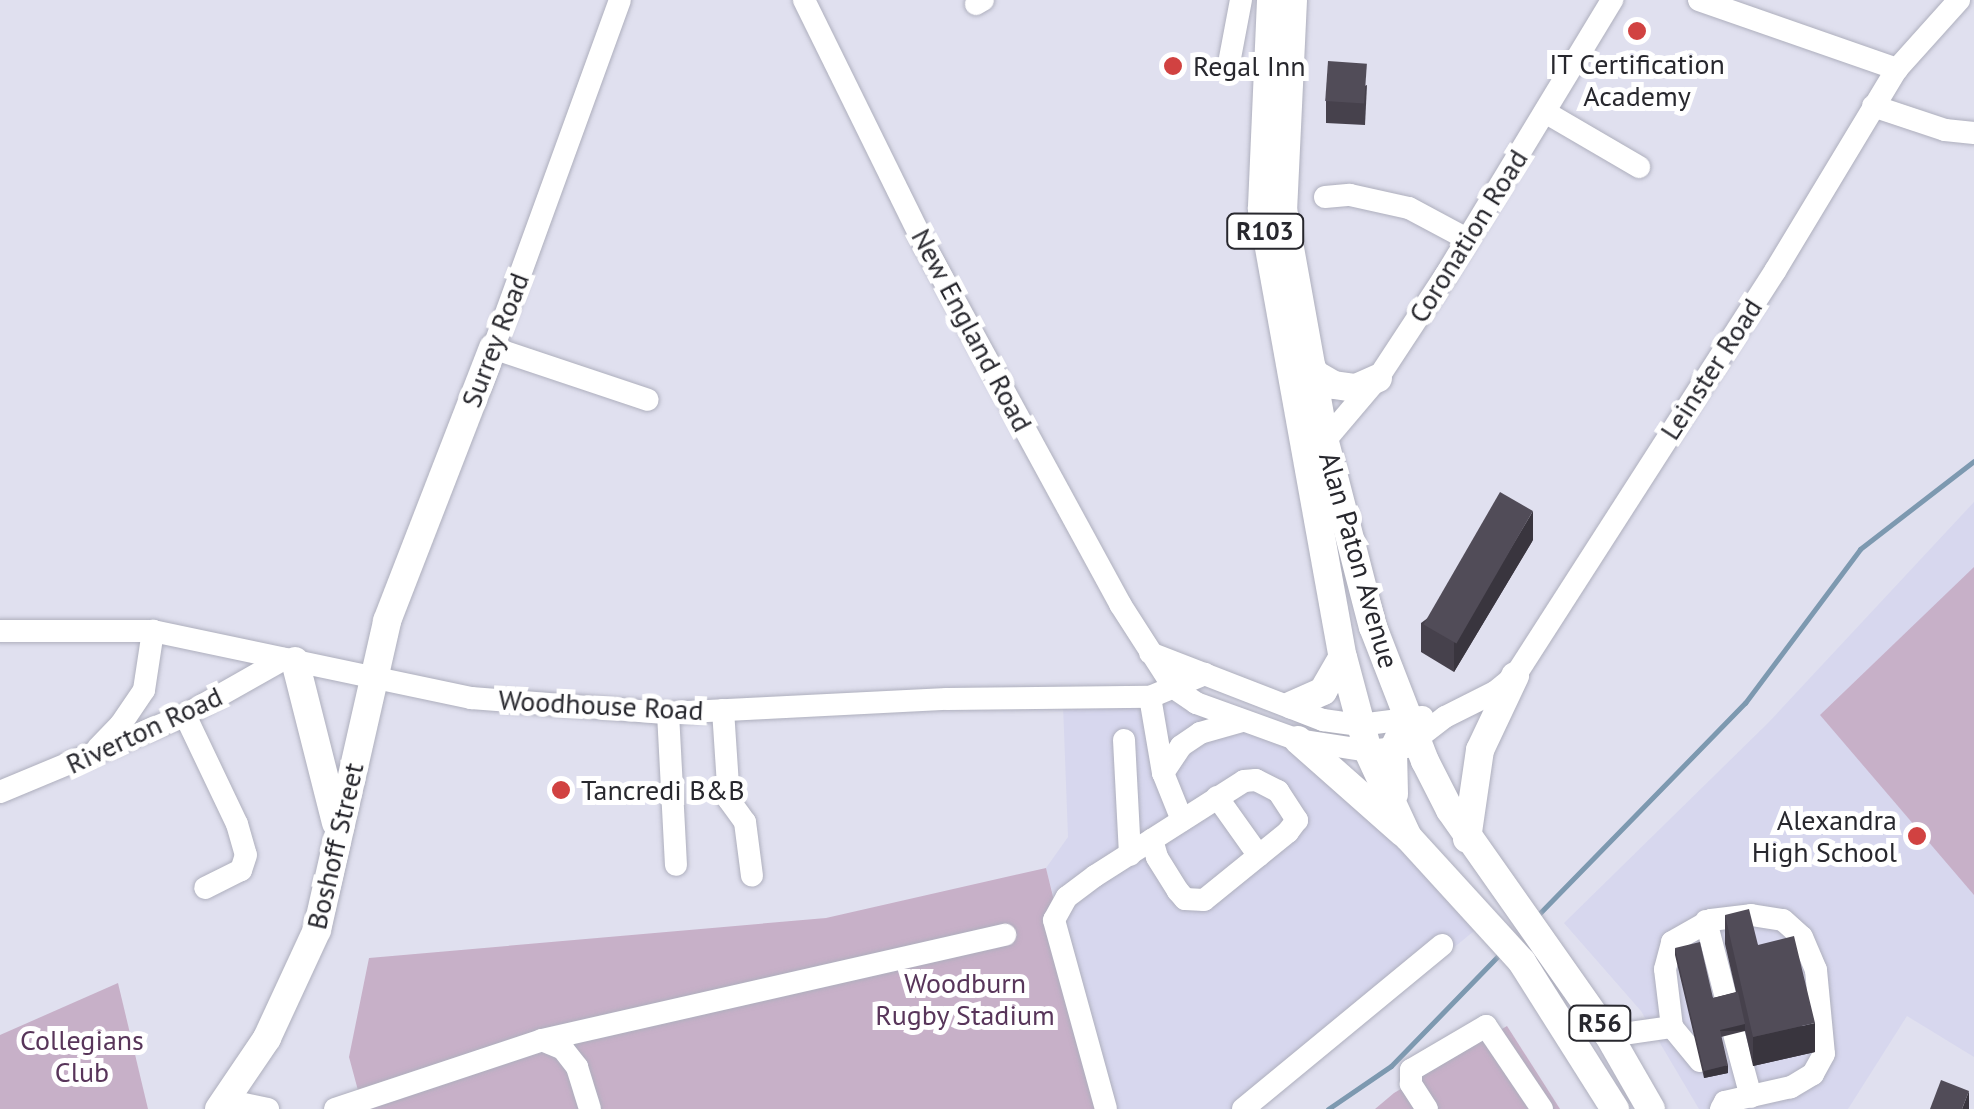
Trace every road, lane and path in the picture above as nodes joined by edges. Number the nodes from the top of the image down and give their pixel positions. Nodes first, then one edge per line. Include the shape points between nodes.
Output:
1 (620, 0) edge
2 (804, 0) edge
3 (1241, 0) edge
4 (1271, 0) edge
5 (1293, 0) edge
6 (1612, 0) edge
7 (1699, 0) edge
8 (1959, 0) edge
9 (1230, 58) dead end
10 (1896, 69) junction
11 (1873, 106) junction
12 (1545, 112) junction
13 (1974, 133) edge
14 (1639, 168) dead end
15 (1325, 196) dead end
16 (1468, 239) junction
17 (493, 348) junction
18 (1308, 360) junction
19 (1378, 378) junction
20 (648, 400) dead end
21 (1316, 451) junction
22 (0, 631) edge
23 (152, 631) junction
24 (1150, 653) junction
25 (1344, 657) junction
26 (290, 660) junction
27 (1205, 674) junction
28 (1516, 676) junction
29 (372, 680) junction
30 (1174, 688) junction
31 (144, 690) junction
32 (1150, 698) junction
33 (1292, 705) junction
34 (723, 710) junction
35 (668, 712) junction
36 (178, 718) junction
37 (1245, 721) junction
38 (1389, 737) junction
39 (1124, 740) dead end
40 (1298, 740) junction
41 (89, 758) junction
42 (1163, 773) junction
43 (0, 792) edge
44 (1217, 797) junction
45 (1182, 820) junction
46 (339, 834) junction
47 (1408, 838) junction
48 (1467, 839) junction
49 (1152, 840) junction
50 (1130, 854) junction
51 (1259, 856) junction
52 (676, 865) dead end
53 (752, 876) dead end
54 (205, 888) dead end
55 (1706, 922) junction
56 (1005, 935) dead end
57 (1442, 945) dead end
58 (1726, 1002) edge
59 (1672, 1027) junction
60 (1734, 1034) edge
61 (1609, 1036) junction
62 (542, 1040) junction
63 (1751, 1096) junction
64 (222, 1104) edge
65 (1723, 1106) edge
66 (268, 1109) edge
67 (335, 1109) edge
68 (590, 1109) edge
69 (1106, 1109) edge
70 (1243, 1109) edge
71 (1427, 1109) edge
72 (1542, 1109) edge
73 (1615, 1109) edge
74 (1651, 1109) edge

1 - 17 street, Surrey Road
2 - 24 street, New England Road via 925,246
3 - 9 street
4 - 21 main road, Alan Paton Avenue / R103 via 1262,209
5 - 18 main road, Alan Paton Avenue / R103 via 1283,208
6 - 12 street, Coronation Road
7 - 10 street
8 - 10 street, Leinster Road
10 - 11 street, Leinster Road
11 - 13 street
11 - 28 street, Leinster Road
12 - 14 street
12 - 16 street, Coronation Road
15 - 16 street via 1396,204
16 - 19 street, Coronation Road
17 - 20 street
17 - 29 main road, Surrey Road via 400,586
18 - 19 main road via 1315,374 1334,385 1356,388
18 - 21 main road, Alan Paton Avenue / R103
19 - 21 street, Coronation Road
21 - 25 main road, Alan Paton Avenue / R103
21 - 38 main road, Alan Paton Avenue / R103 via 1363,595
22 - 23 street, Woodhouse Road
23 - 26 street, Woodhouse Road
23 - 31 street
24 - 27 street
24 - 30 street, New England Road
25 - 33 main road via 1323,691
25 - 38 main road, Alan Paton Avenue / R103
26 - 29 street, Woodhouse Road
26 - 36 street, Riverton Road
26 - 46 main road
27 - 30 street, Woodhouse Road
27 - 33 street
28 - 38 street, Leinster Road via 1445,717
28 - 48 main road via 1480,750
29 - 35 street, Woodhouse Road via 471,698
29 - 46 main road, Boshoff Street
30 - 32 street, Woodhouse Road
30 - 37 street, New England Road
31 - 36 street
31 - 41 street
32 - 34 street, Woodhouse Road
32 - 42 street
33 - 38 street
34 - 35 street, Woodhouse Road
34 - 53 street via 729,800 746,822
35 - 52 street
36 - 41 street, Riverton Road
36 - 54 street via 237,824 246,855 241,870
37 - 40 street, New England Road
37 - 42 street via 1200,733 1181,746
38 - 40 street, New England Road
38 - 47 main road, Alan Paton Avenue / R56 via 1396,810
38 - 48 main road, Alan Paton Avenue / R56
39 - 50 street
40 - 47 main road
41 - 43 street, Riverton Road
42 - 45 street
44 - 45 street
44 - 51 street
44 - 51 street via 1256,780 1278,791 1292,810 1297,820
45 - 49 street
46 - 64 main road, Boshoff Street via 324,910 295,984
47 - 73 main road, Alan Paton Avenue / R56 via 1522,962
48 - 61 main road, Alan Paton Avenue / R56
49 - 50 street
49 - 51 street via 1168,878 1192,901 1204,900
50 - 69 street via 1067,898 1054,920
55 - 58 street
55 - 59 street via 1667,951
55 - 63 street via 1751,915 1783,920 1802,938 1816,970 1826,1035 1818,1066 1792,1088
56 - 62 street
57 - 70 street
59 - 61 street
59 - 65 street via 1706,1068
60 - 63 street
61 - 74 main road, Alan Paton Avenue / R56
62 - 67 street
62 - 68 street via 562,1048 577,1067
63 - 65 street
64 - 66 street
71 - 72 street via 1411,1070 1486,1026

